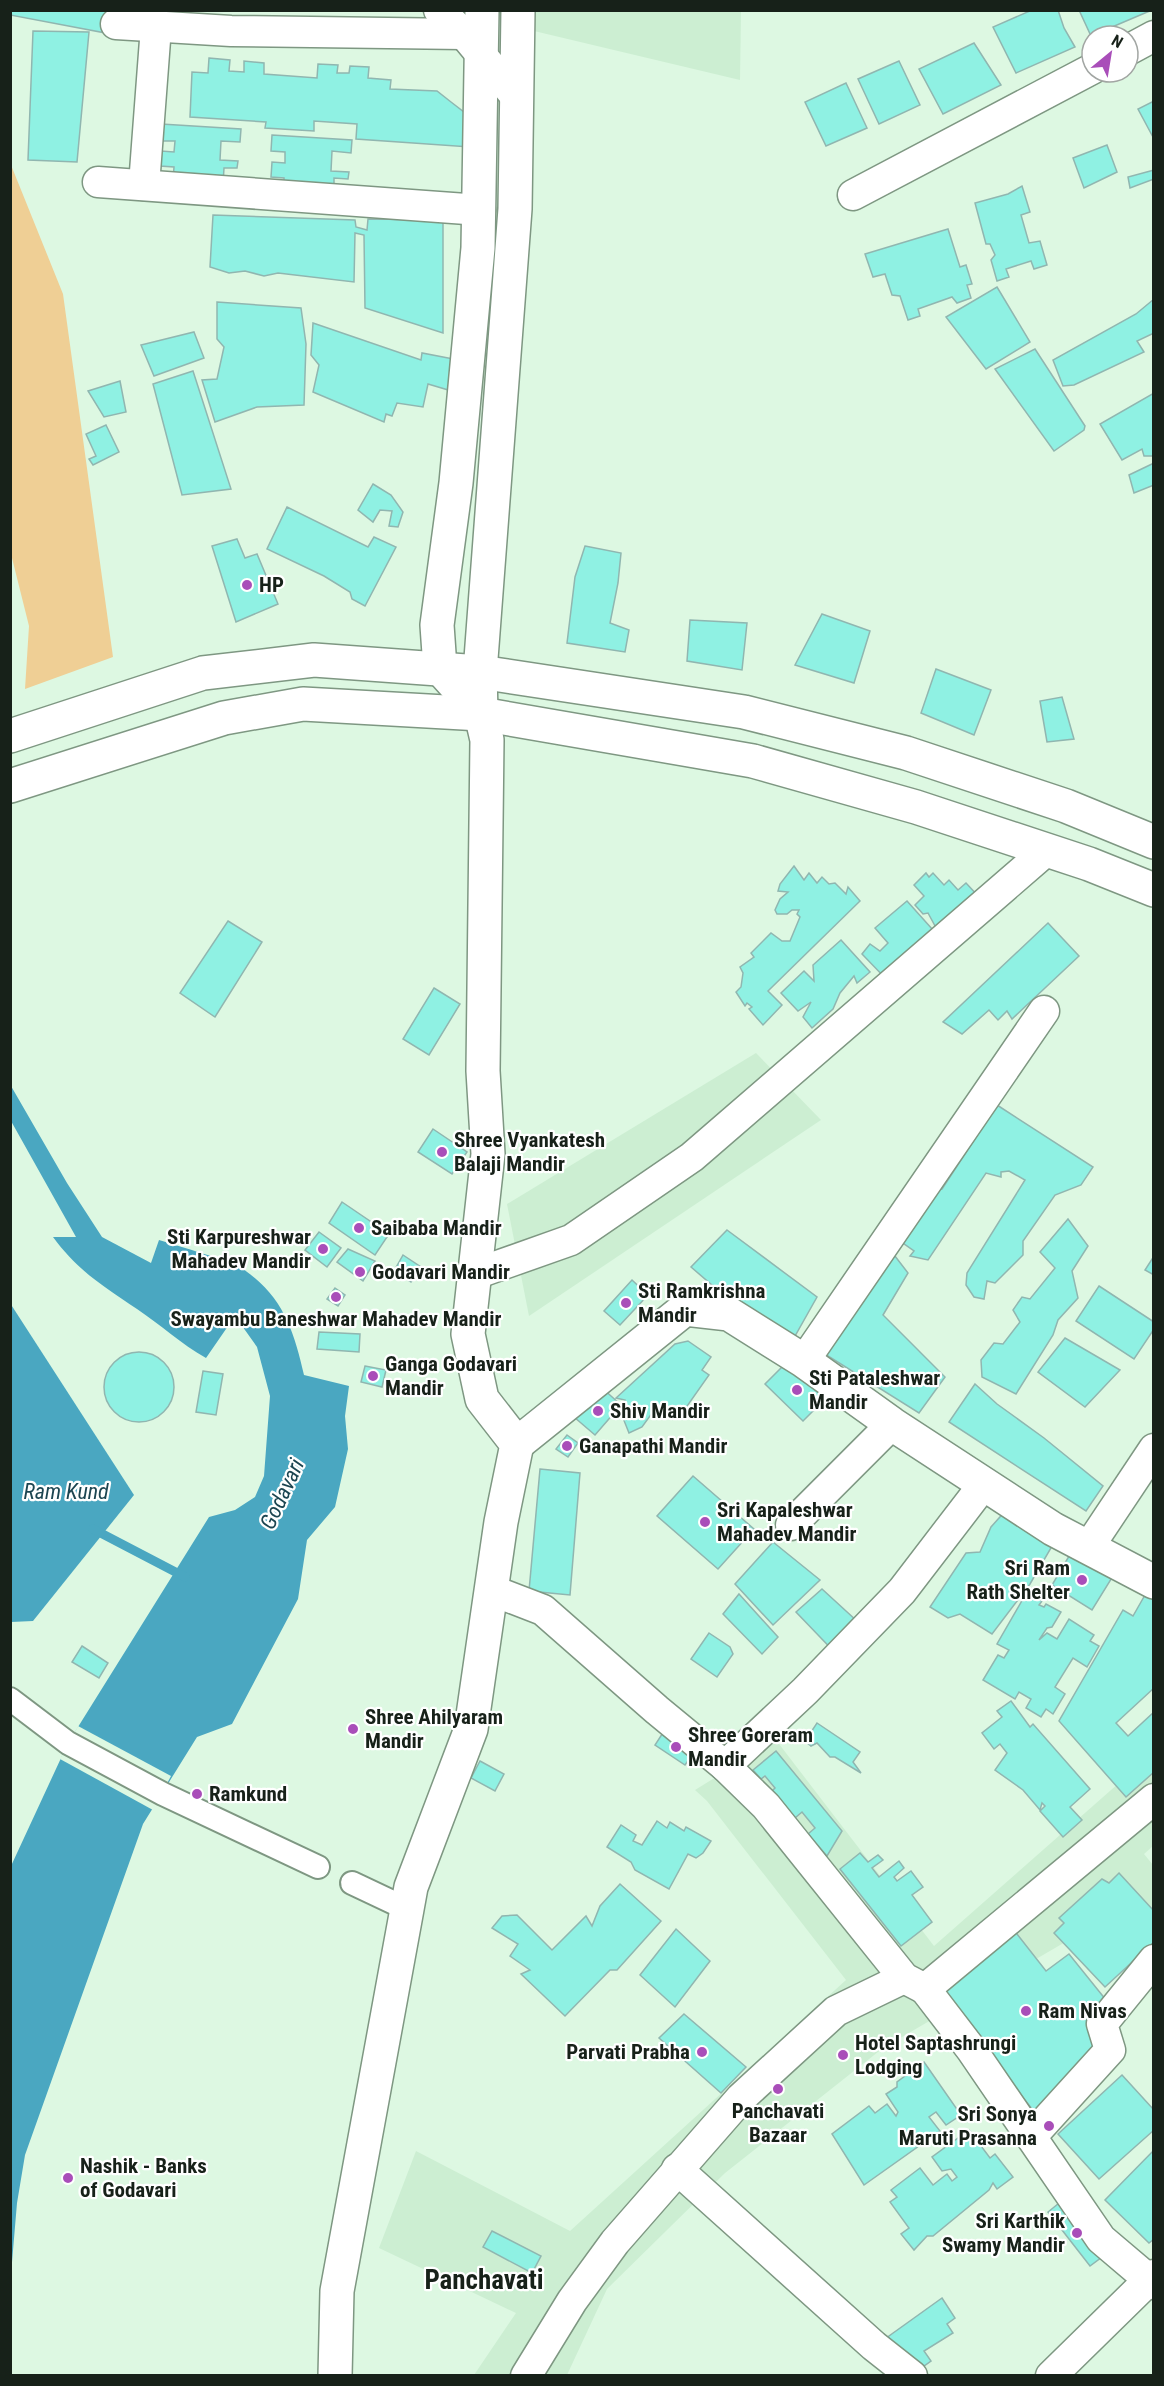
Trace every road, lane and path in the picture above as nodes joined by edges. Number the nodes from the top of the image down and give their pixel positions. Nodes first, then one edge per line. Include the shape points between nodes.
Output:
1 (439, 10) edge
2 (518, 10) edge
3 (116, 24) dead end
4 (156, 27) junction
5 (476, 33) edge
6 (1154, 36) edge
7 (1140, 44) edge
8 (1080, 75) edge
9 (517, 98) junction
10 (98, 182) dead end
11 (144, 185) junction
12 (853, 195) dead end
13 (480, 210) junction
14 (440, 668) junction
15 (480, 672) junction
16 (481, 714) junction
17 (10, 736) edge
18 (10, 786) edge
19 (1154, 842) edge
20 (1047, 850) junction
21 (1154, 890) edge
22 (1044, 1011) dead end
23 (475, 1274) junction
24 (804, 1361) junction
25 (892, 1424) junction
26 (517, 1444) junction
27 (1154, 1449) edge
28 (984, 1484) junction
29 (791, 1525) dead end
30 (1088, 1548) junction
31 (1154, 1582) edge
32 (491, 1590) junction
33 (10, 1699) edge
34 (725, 1766) junction
35 (1154, 1799) edge
36 (318, 1867) dead end
37 (352, 1883) dead end
38 (406, 1909) junction
39 (1154, 1960) edge
40 (914, 1984) junction
41 (1032, 2137) junction
42 (677, 2169) junction
43 (1152, 2280) edge
44 (335, 2376) edge
45 (526, 2376) edge
46 (912, 2376) edge
47 (1051, 2376) edge

1 - 5 street
2 - 9 street
3 - 4 street
4 - 5 street
4 - 11 street
5 - 9 street
5 - 13 street
6 - 7 street
8 - 12 street
9 - 15 street via 514,209
10 - 11 street
11 - 13 street
13 - 14 street via 456,483 437,625
14 - 15 street
14 - 16 street
14 - 17 street via 314,660 203,672
15 - 16 street
15 - 19 street via 767,718 906,753 1066,806
16 - 18 street via 303,705 224,718
16 - 20 street via 753,761 916,807
16 - 23 street via 488,740 483,1071 488,1154
20 - 21 street
20 - 23 street via 692,1157 571,1240
22 - 24 street
23 - 26 street via 468,1334 482,1399
24 - 25 street
24 - 26 street via 729,1314 685,1309
25 - 28 street
25 - 29 street
26 - 32 street
27 - 30 street
28 - 30 street
28 - 34 street via 902,1591
30 - 31 street
32 - 34 street via 543,1610
32 - 38 street via 471,1729
33 - 36 street via 68,1743 163,1794
34 - 40 street via 766,1806
35 - 40 street
37 - 38 street
38 - 44 street via 337,2290
39 - 41 street via 1102,2024 1110,2050
40 - 41 street via 971,2049
40 - 42 street via 836,2011 741,2098
41 - 43 street via 1101,2239
42 - 45 street via 615,2242 572,2301
42 - 46 street
43 - 47 street

